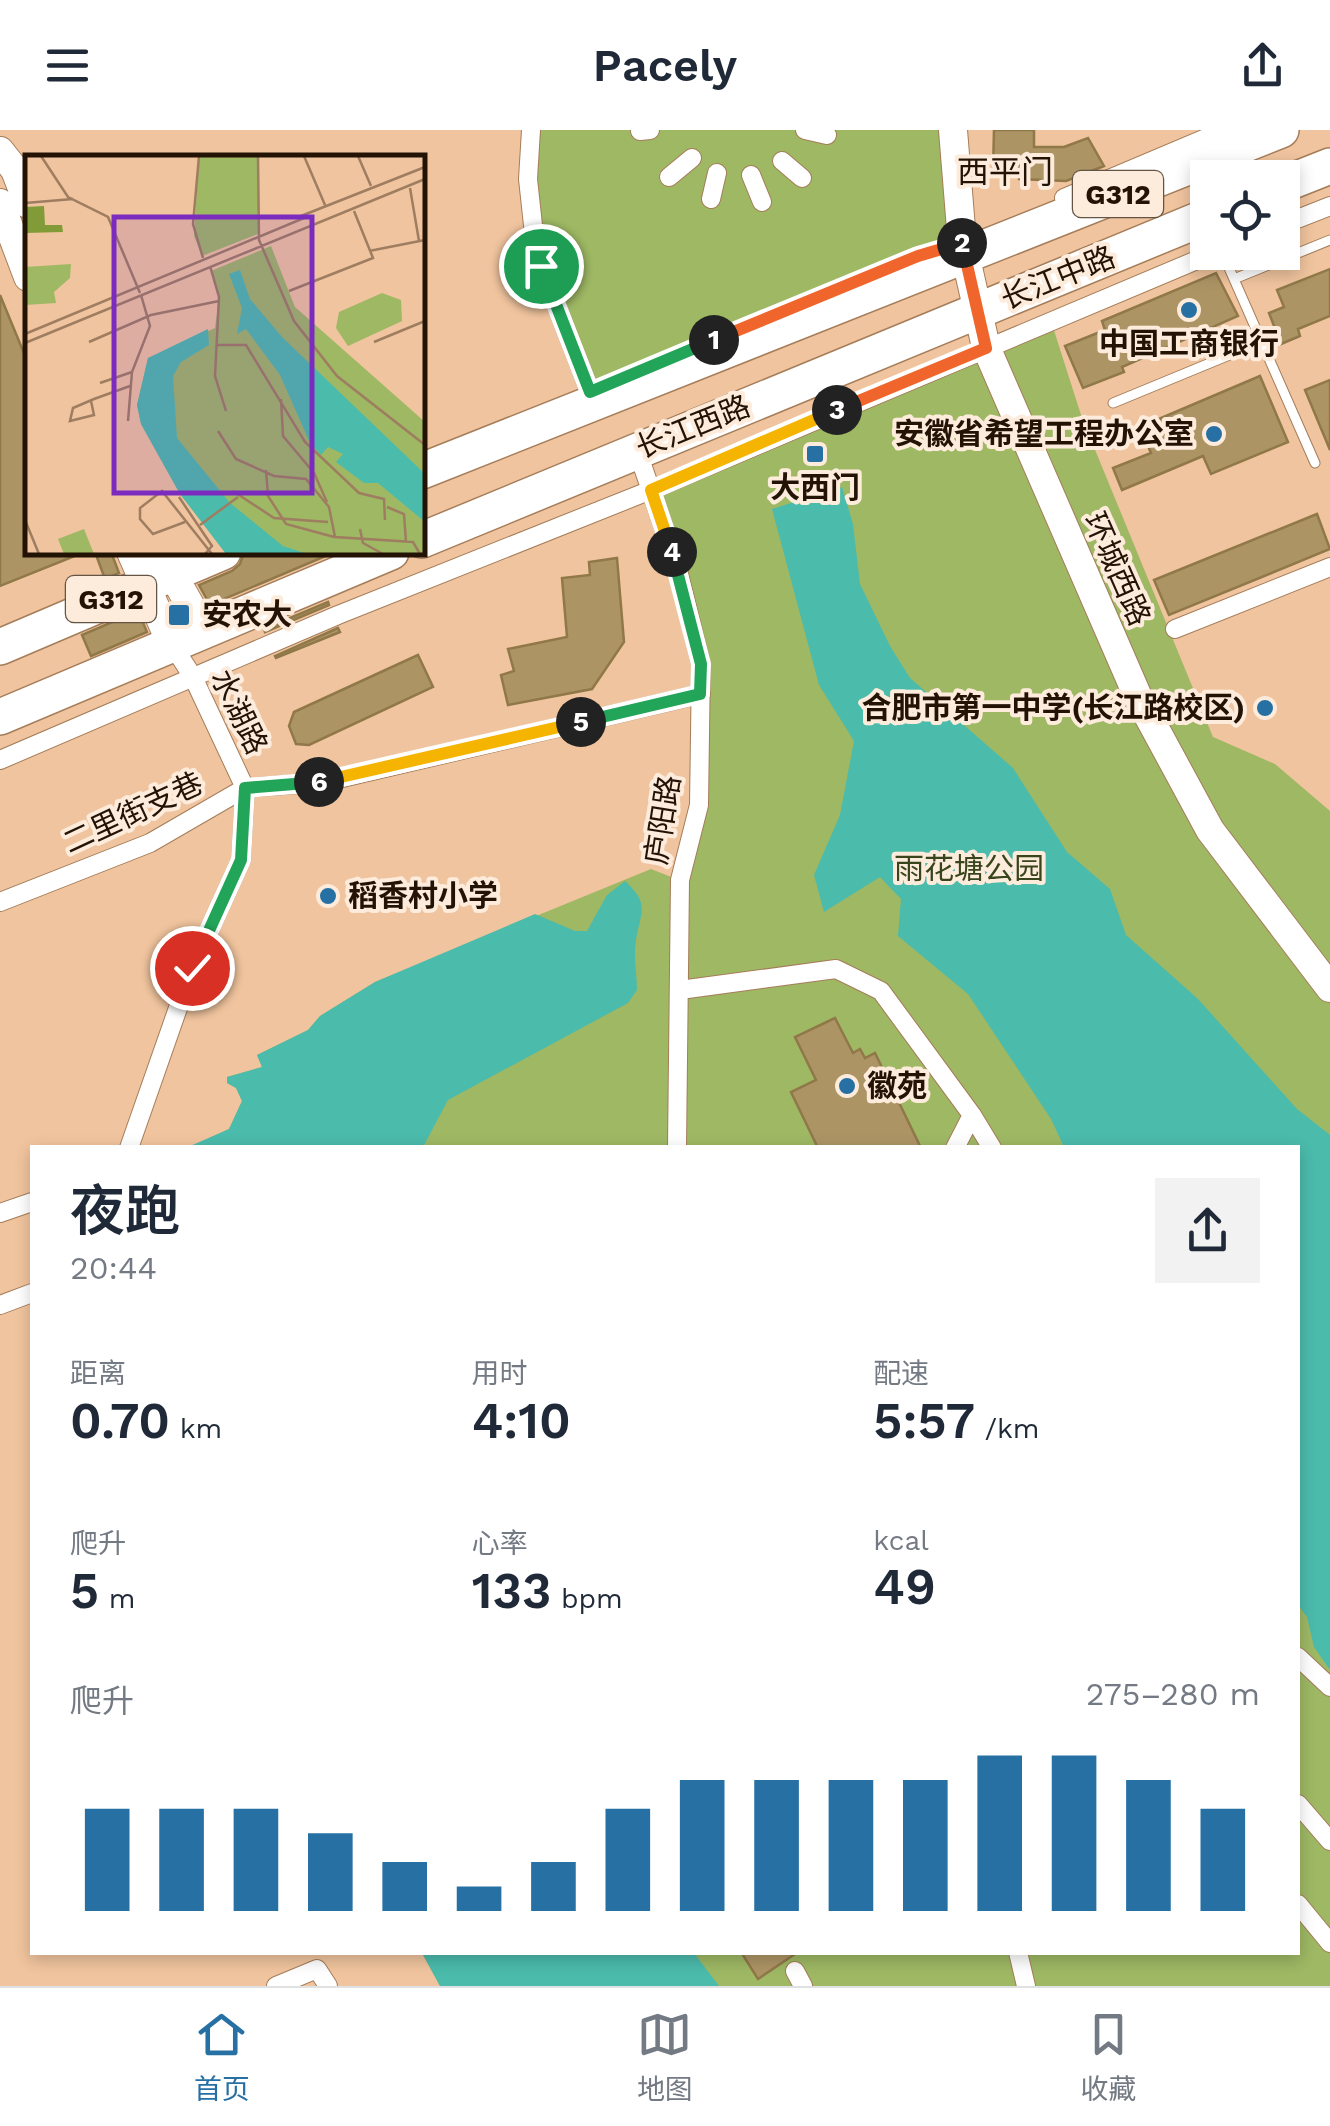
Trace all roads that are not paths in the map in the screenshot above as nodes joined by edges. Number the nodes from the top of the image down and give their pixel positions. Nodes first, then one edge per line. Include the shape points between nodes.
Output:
1 (531, 130) edge
2 (650, 130) edge
3 (804, 130) edge
4 (953, 130) edge
5 (1225, 130) edge
6 (1282, 130) edge
7 (640, 131) edge
8 (827, 136) dead end
9 (0, 151) edge
10 (692, 158) dead end
11 (782, 161) dead end
12 (1330, 166) edge
13 (717, 173) dead end
14 (751, 175) dead end
15 (668, 176) dead end
16 (802, 178) dead end
17 (1300, 178) edge
18 (25, 196) edge
19 (711, 199) dead end
20 (762, 202) dead end
21 (0, 203) edge
22 (1330, 206) edge
23 (1300, 218) edge
24 (1190, 225) edge
25 (1330, 240) edge
26 (960, 251) junction
27 (1190, 264) edge
28 (25, 268) edge
29 (1229, 270) edge
30 (1234, 278) junction
31 (971, 314) junction
32 (1261, 342) junction
33 (986, 348) junction
34 (592, 397) junction
35 (1113, 403) dead end
36 (637, 450) junction
37 (425, 459) edge
38 (1315, 463) dead end
39 (425, 471) edge
40 (651, 490) junction
41 (425, 539) edge
42 (208, 555) edge
43 (384, 555) edge
44 (159, 565) edge
45 (1330, 566) edge
46 (1175, 629) dead end
47 (0, 634) edge
48 (187, 637) junction
49 (0, 647) edge
50 (193, 677) junction
51 (700, 694) junction
52 (0, 717) edge
53 (0, 760) edge
54 (245, 788) junction
55 (0, 902) edge
56 (1330, 988) edge
57 (680, 990) junction
58 (972, 1115) junction
59 (130, 1145) edge
60 (677, 1145) edge
61 (957, 1145) edge
62 (990, 1145) edge
63 (30, 1203) edge
64 (0, 1214) edge
65 (30, 1294) edge
66 (0, 1305) edge
67 (1300, 1660) edge
68 (1330, 1687) edge
69 (1300, 1806) edge
70 (1330, 1841) edge
71 (1300, 1906) edge
72 (1330, 1943) edge
73 (1019, 1955) edge
74 (276, 1986) edge
75 (328, 1986) edge
76 (1026, 1986) edge

1 - 34 street via 536,253
2 - 7 street
3 - 8 street
4 - 26 street, 环城西路
5 - 26 street
6 - 26 highway, 长江中路 / G312
9 - 18 street
10 - 15 street
11 - 16 street
12 - 17 highway
13 - 19 street
14 - 20 street
21 - 28 street
22 - 23 street
24 - 31 highway, 长江中路 / G312
25 - 30 lane
26 - 31 street, 环城西路
26 - 34 highway, 长江西路 / G312
27 - 33 street
29 - 30 lane
30 - 32 lane
31 - 33 street, 环城西路
31 - 36 highway, 长江西路 / G312
32 - 35 lane
32 - 38 lane
33 - 40 street
33 - 56 street, 环城西路 via 1166,752 1210,830
34 - 37 street
34 - 39 highway, 长江西路 / G312
36 - 40 street, 庐阳路
36 - 41 highway, 长江西路 / G312
40 - 50 street
40 - 51 street, 庐阳路 via 701,664
42 - 44 highway, G312
43 - 48 highway, G312
44 - 47 street
44 - 48 street
44 - 49 highway, G312
45 - 46 street
48 - 50 street, 水湖路
48 - 52 highway, G312
50 - 53 street
50 - 54 street, 水湖路
51 - 54 street, 二里街支巷 via 325,782
51 - 57 street, 庐阳路 via 699,804 680,880
54 - 55 street, 二里街支巷 via 150,843
54 - 59 street, 水湖路 via 241,860 192,968
57 - 58 street via 836,969 881,992
57 - 60 street, 庐阳路
58 - 61 street
58 - 62 street
63 - 64 street
65 - 66 street
67 - 68 street
69 - 70 street
71 - 72 street
73 - 76 street
74 - 75 street via 317,1969

